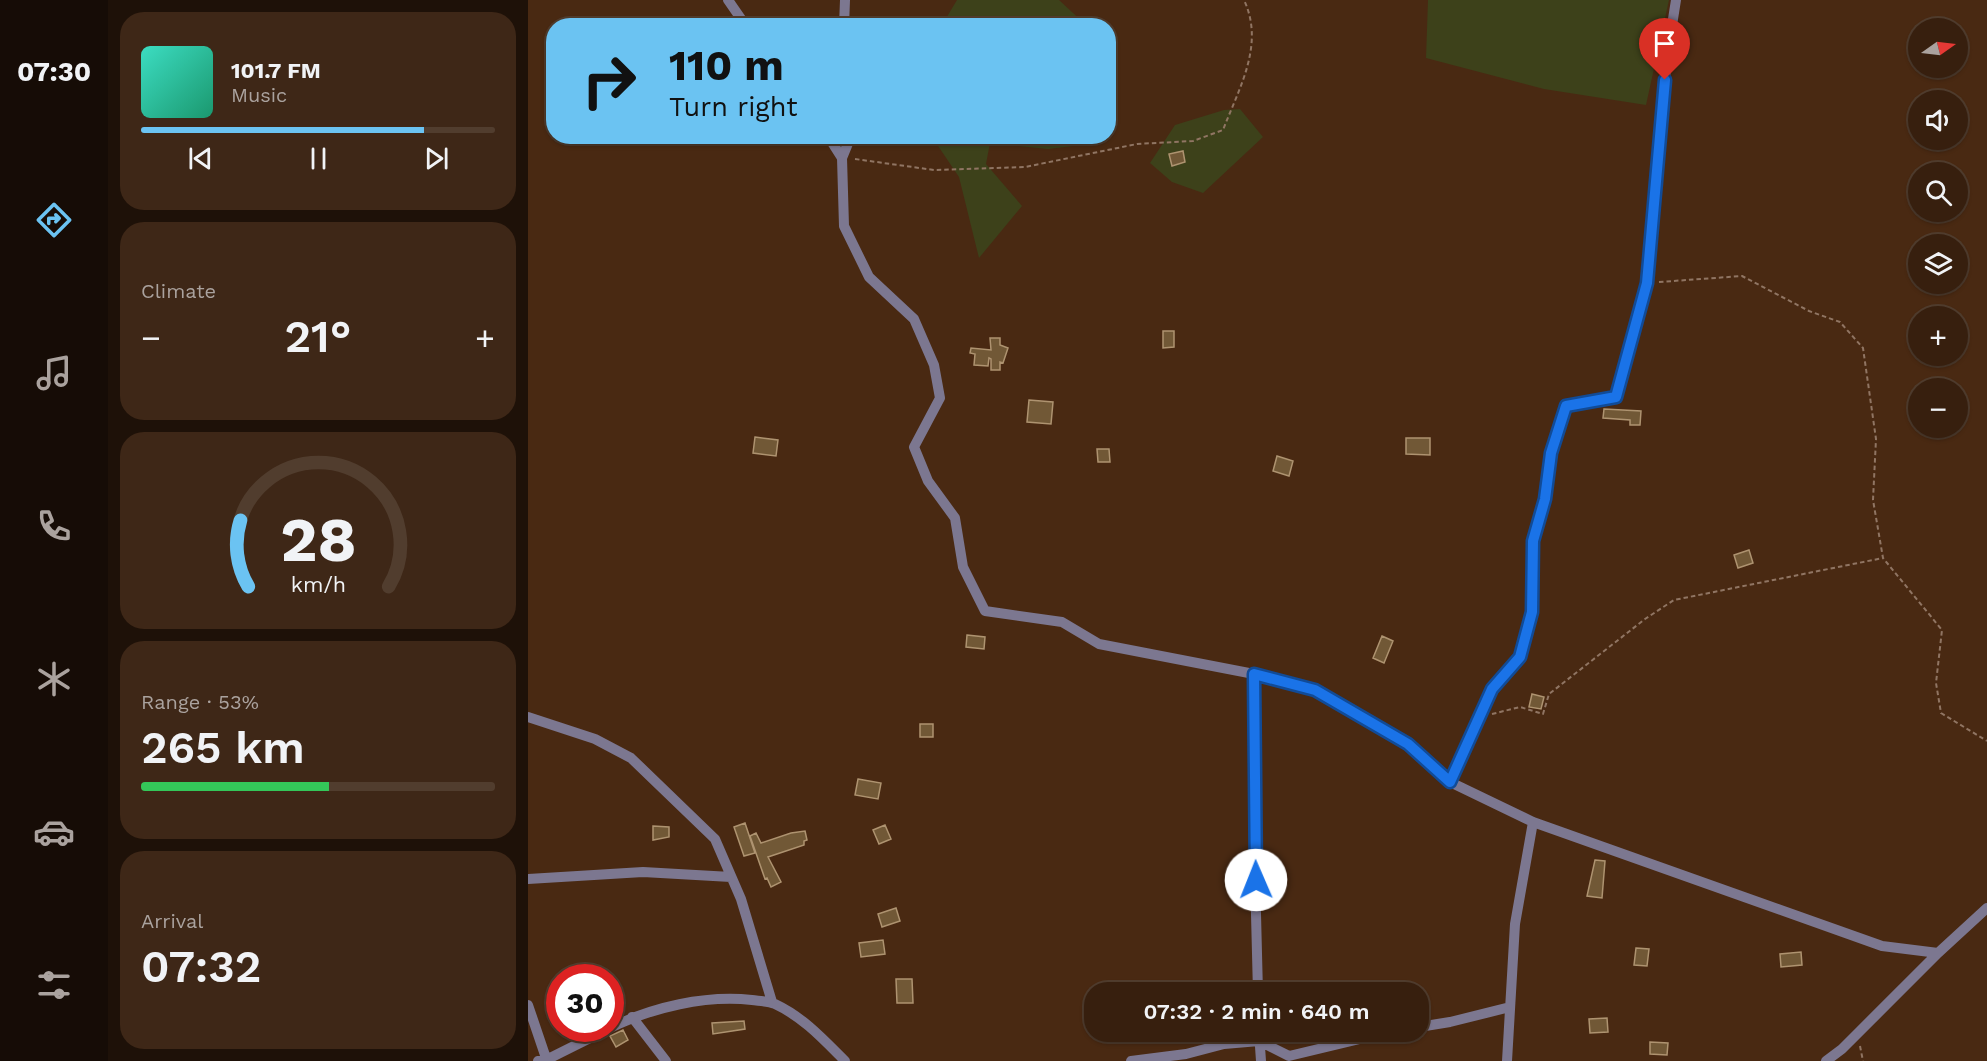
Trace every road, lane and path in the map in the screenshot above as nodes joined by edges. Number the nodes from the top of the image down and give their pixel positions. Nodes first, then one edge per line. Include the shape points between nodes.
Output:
1 (728, 0) edge
2 (845, 0) edge
3 (1244, 0) edge
4 (1676, 0) edge
5 (740, 18) edge
6 (844, 18) edge
7 (833, 144) edge
8 (848, 144) edge
9 (842, 158) junction
10 (1647, 283) junction
11 (1883, 558) junction
12 (1254, 674) junction
13 (528, 717) edge
14 (1478, 717) junction
15 (1987, 741) edge
16 (1450, 782) junction
17 (1533, 822) junction
18 (731, 877) junction
19 (528, 879) edge
20 (1987, 908) edge
21 (1938, 953) junction
22 (1258, 982) edge
23 (772, 1002) junction
24 (528, 1005) edge
25 (1510, 1007) junction
26 (632, 1017) junction
27 (624, 1021) edge
28 (1429, 1025) edge
29 (581, 1042) edge
30 (1233, 1042) edge
31 (1259, 1042) edge
32 (1268, 1042) edge
33 (1347, 1042) edge
34 (544, 1060) edge
35 (666, 1061) edge
36 (845, 1061) edge
37 (1131, 1061) edge
38 (1261, 1061) edge
39 (1507, 1061) edge
40 (1826, 1061) edge

1 - 5 street
2 - 6 street
3 - 9 path via 1250,14 1253,46 1223,130 1193,141 1137,144 1025,167 933,170
4 - 10 street
7 - 9 street
8 - 9 street
9 - 12 street via 844,226 869,277 914,319 934,365 940,398 914,447 928,481 955,518 963,567 985,611 1062,622 1100,644
10 - 11 path via 1742,276 1809,311 1840,322 1863,348 1876,439 1873,500
10 - 14 street via 1616,397 1566,406 1551,453 1545,499 1533,541 1532,612 1520,657 1492,689
11 - 14 path via 1674,600 1549,694 1543,714 1520,707
11 - 15 path via 1942,630 1936,683 1941,713
12 - 16 street via 1315,690 1408,744
12 - 22 street
13 - 18 street via 595,739 631,758 715,839
14 - 16 street
16 - 17 street
17 - 21 street via 1882,946
17 - 25 street via 1515,924
18 - 19 street via 643,872
18 - 23 street
20 - 21 street
21 - 40 street
23 - 26 street via 728,997
23 - 36 street via 803,1019
24 - 34 street
25 - 28 street
25 - 39 street
26 - 27 street
26 - 35 street
29 - 34 street
30 - 37 street via 1186,1054
31 - 38 street
32 - 33 street via 1289,1056

